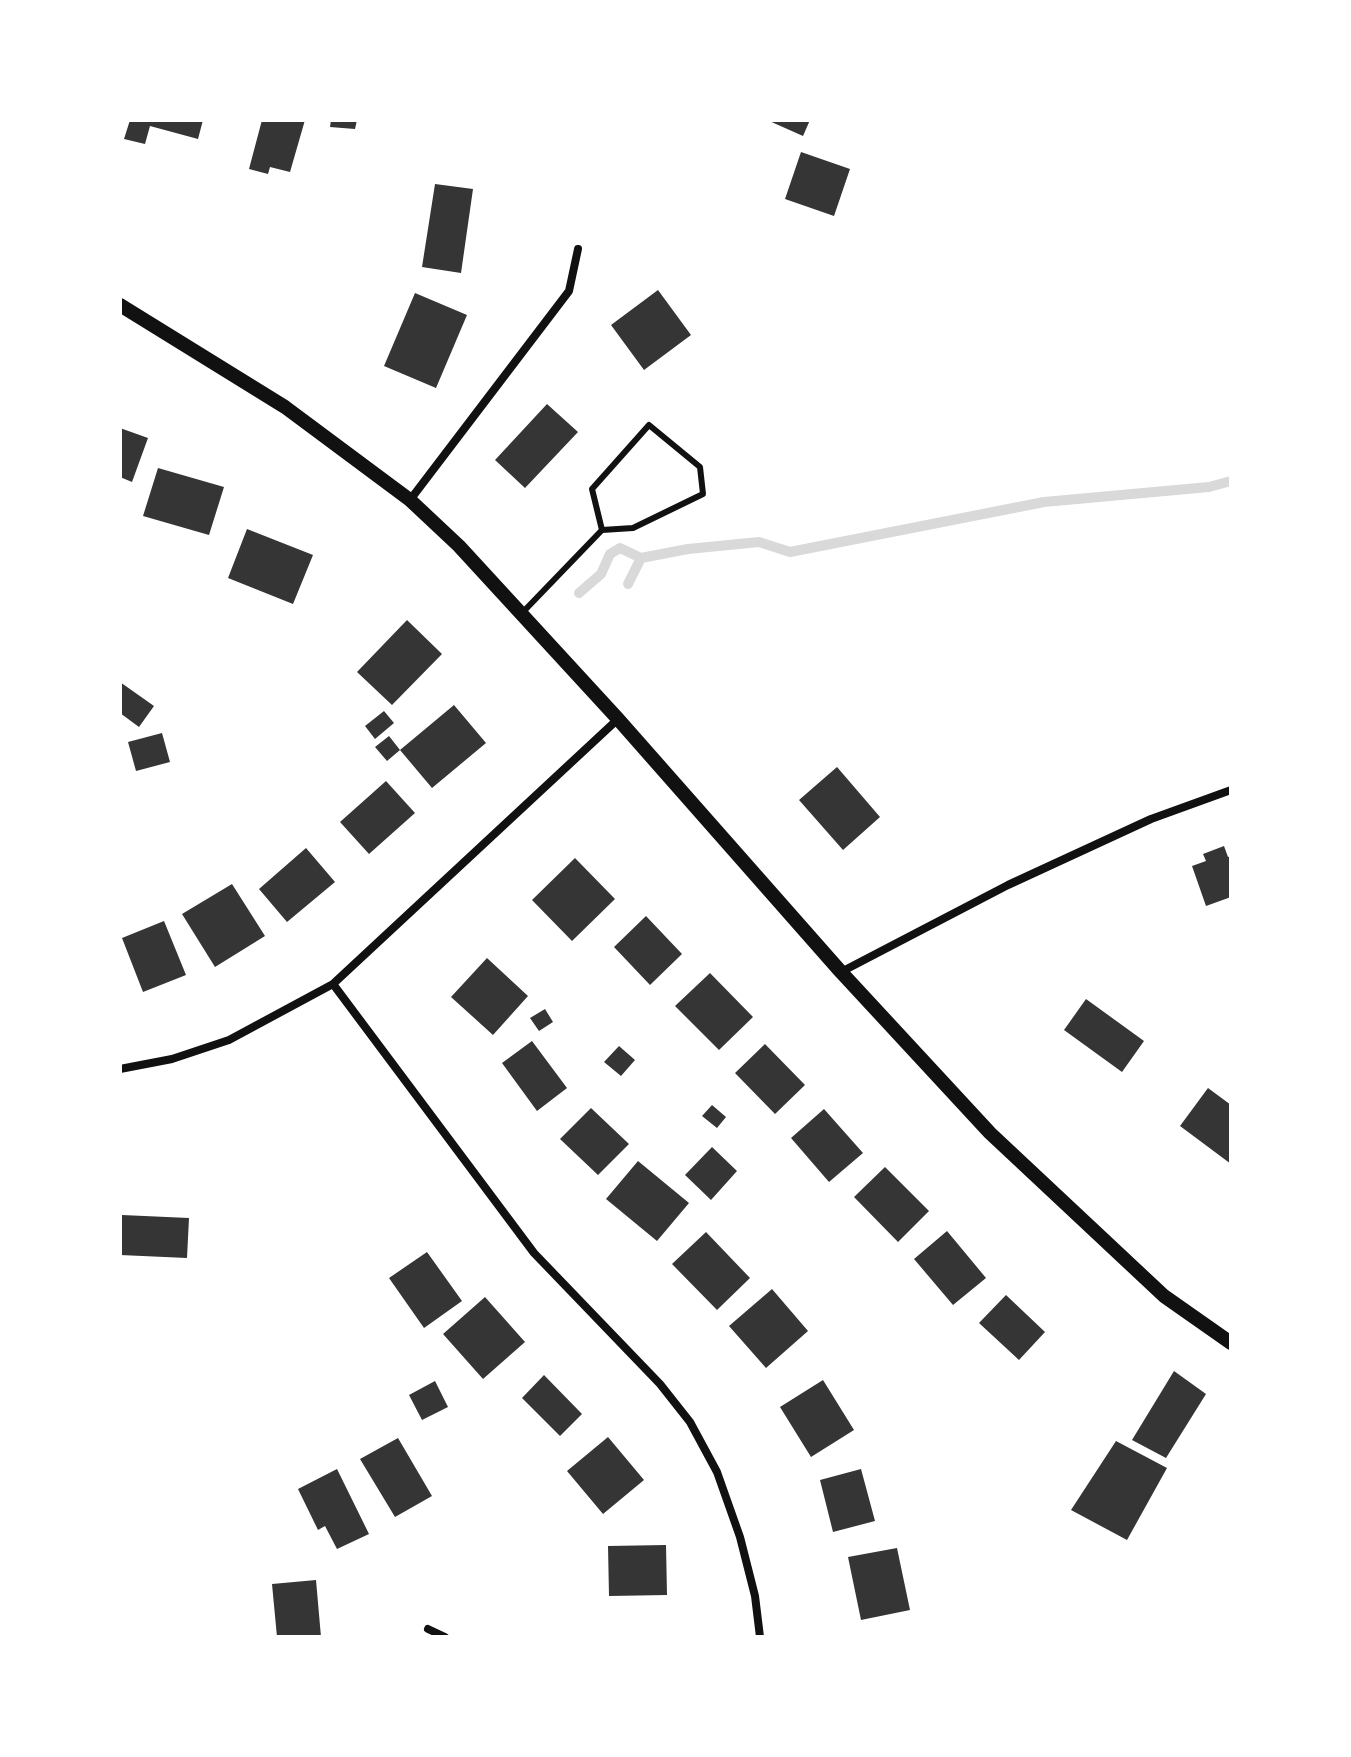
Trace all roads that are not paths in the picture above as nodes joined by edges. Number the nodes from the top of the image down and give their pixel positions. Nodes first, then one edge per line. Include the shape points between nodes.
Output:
1 (578, 249) dead end
2 (120, 305) edge
3 (410, 500) junction
4 (602, 530) junction
5 (521, 614) junction
6 (618, 719) junction
7 (1231, 790) edge
8 (841, 972) junction
9 (333, 984) junction
10 (120, 1069) edge
11 (1231, 1343) edge
12 (428, 1629) dead end
13 (445, 1637) edge
14 (760, 1637) edge

1 - 3 street via 569,291
2 - 3 street via 285,407
3 - 5 street
4 - 4 lane via 633,528 703,494 700,467 649,425 592,489
4 - 5 lane
5 - 6 street
6 - 8 street
6 - 9 street
7 - 8 street via 1151,819 1008,885
8 - 11 street via 990,1133 1084,1223 1164,1296
9 - 10 street via 229,1040
9 - 14 street via 525,1242 690,1422 717,1472 740,1537
12 - 13 street

